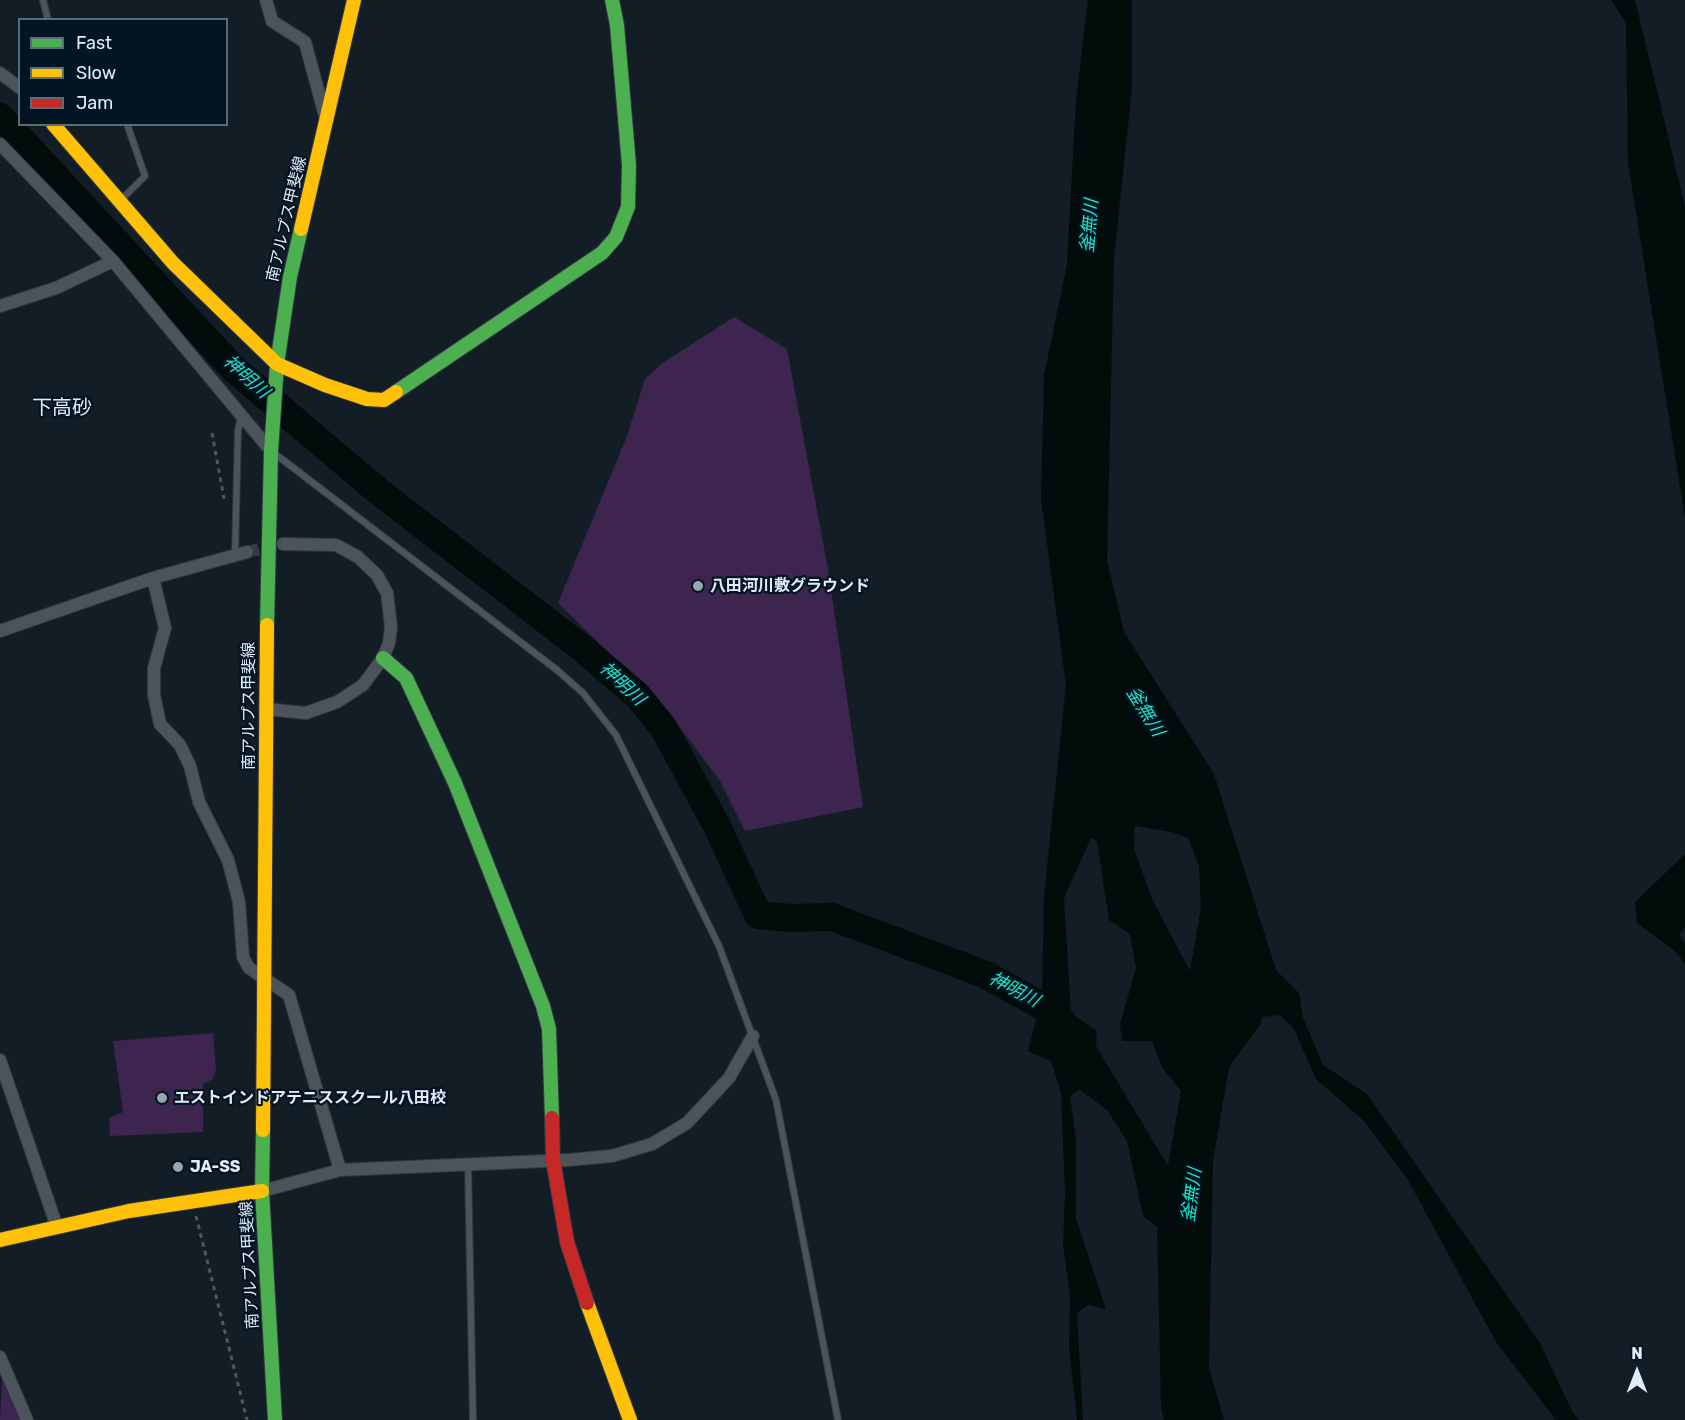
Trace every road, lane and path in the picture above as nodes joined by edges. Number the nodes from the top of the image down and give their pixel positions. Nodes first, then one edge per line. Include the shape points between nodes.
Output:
1 (42, 0) edge
2 (266, 0) edge
3 (354, 0) edge
4 (612, 0) edge
5 (47, 18) edge
6 (0, 73) edge
7 (18, 86) edge
8 (327, 120) junction
9 (55, 126) edge
10 (128, 126) edge
11 (1, 146) edge
12 (121, 200) junction
13 (113, 261) junction
14 (0, 306) edge
15 (276, 369) junction
16 (242, 418) junction
17 (212, 433) dead end
18 (271, 451) junction
19 (225, 500) dead end
20 (283, 544) tunnel mouth
21 (241, 554) joint
22 (153, 578) junction
23 (0, 631) edge
24 (383, 658) junction
25 (265, 709) junction
26 (266, 979) junction
27 (753, 1036) junction
28 (0, 1060) edge
29 (553, 1160) junction
30 (468, 1164) junction
31 (340, 1170) junction
32 (262, 1191) junction
33 (192, 1200) junction
34 (57, 1227) junction
35 (0, 1240) edge
36 (0, 1357) edge
37 (27, 1420) edge
38 (247, 1420) edge
39 (275, 1420) edge
40 (473, 1420) edge
41 (630, 1420) edge
42 (838, 1420) edge

1 - 5 lane
2 - 8 street via 273,21 305,42
3 - 8 street, 南アルプス甲斐線
4 - 15 street via 629,165 628,207 616,237 602,253 384,400 357,396
6 - 7 street
8 - 15 street, 南アルプス甲斐線 via 290,277
9 - 12 street
10 - 12 lane via 145,176
11 - 13 street
12 - 15 street via 173,263
13 - 14 street via 56,288
13 - 16 street
15 - 18 street, 南アルプス甲斐線
16 - 18 street
16 - 21 lane via 238,430
17 - 19 path
18 - 25 street, 南アルプス甲斐線
18 - 27 lane via 583,693 616,735 718,946
20 - 24 street via 336,545 358,557 377,575 391,612 389,643
21 - 22 street
22 - 23 street
22 - 26 street via 165,628 154,668 160,724 180,745 199,802 228,860 239,902 243,957 249,968
24 - 25 street via 363,685 338,702 306,713
24 - 29 street via 406,678 450,773 543,1005 549,1029
25 - 26 street, 南アルプス甲斐線
26 - 31 street via 289,995
26 - 32 street, 南アルプス甲斐線
27 - 29 street via 729,1078 677,1131 652,1144 612,1156
27 - 42 lane via 776,1100
28 - 34 street
29 - 30 street
29 - 41 street via 577,1277
30 - 31 street
30 - 40 lane
31 - 32 street
32 - 33 street
32 - 39 street, 南アルプス甲斐線
33 - 34 street
33 - 38 path
34 - 35 street
36 - 37 street

